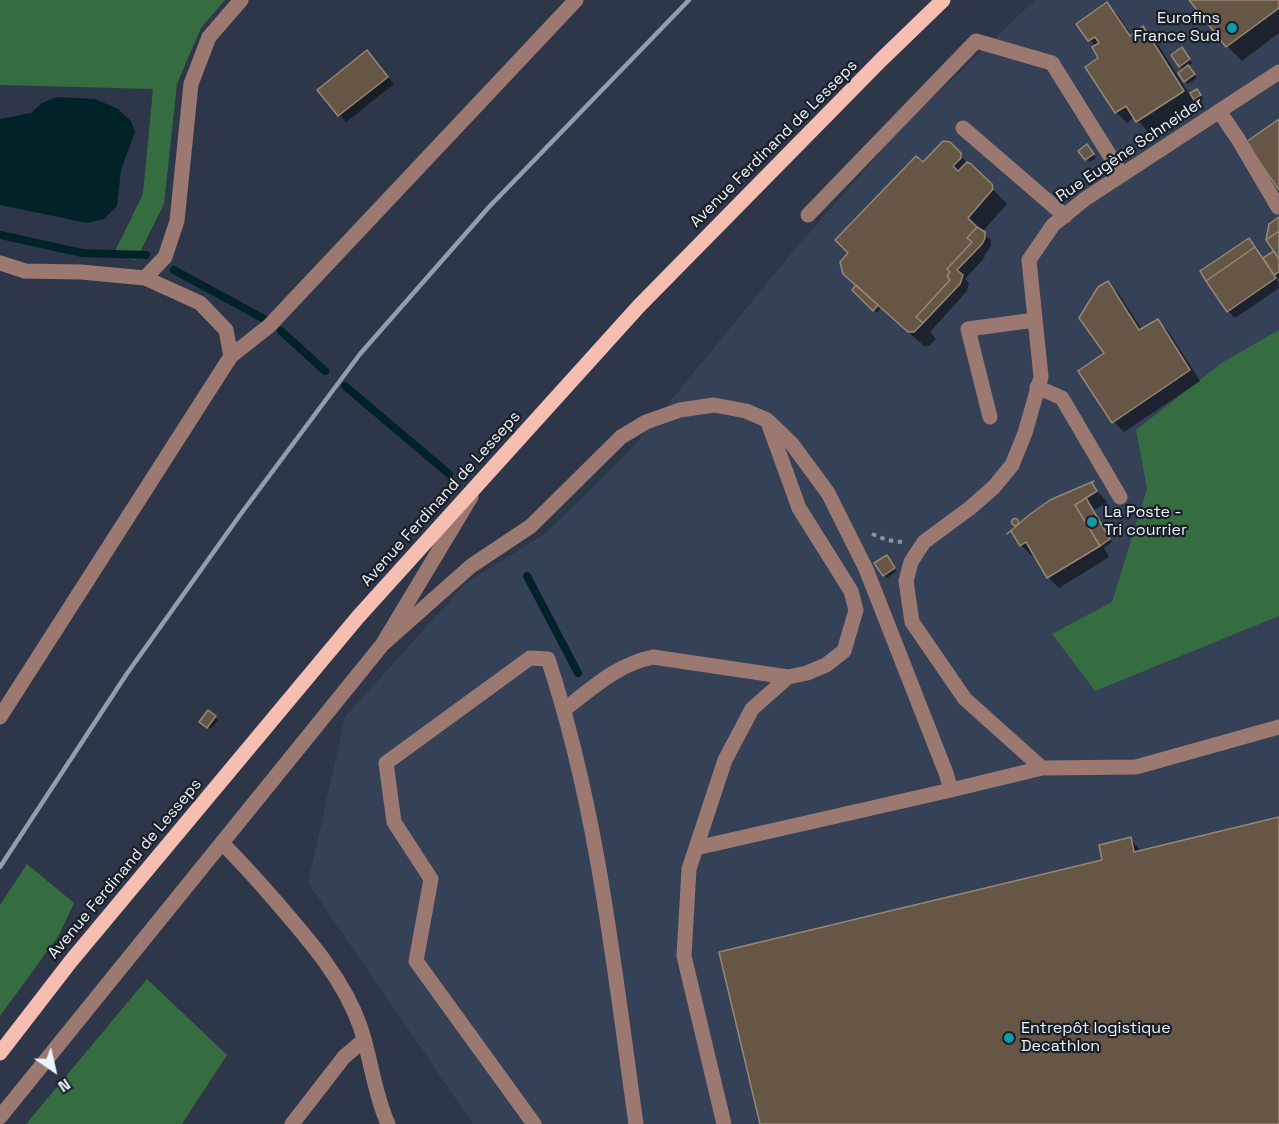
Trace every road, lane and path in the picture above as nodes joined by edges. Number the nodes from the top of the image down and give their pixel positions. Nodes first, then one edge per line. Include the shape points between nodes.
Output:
1 (241, 0) edge
2 (576, 0) edge
3 (944, 0) edge
4 (1279, 72) edge
5 (1219, 111) junction
6 (963, 128) dead end
7 (1122, 175) junction
8 (1278, 207) edge
9 (808, 215) dead end
10 (1065, 216) junction
11 (0, 263) edge
12 (145, 278) junction
13 (1035, 320) junction
14 (231, 356) junction
15 (1037, 387) junction
16 (990, 417) dead end
17 (767, 420) junction
18 (482, 480) junction
19 (1120, 497) dead end
20 (838, 514) junction
21 (924, 542) junction
22 (382, 645) junction
23 (788, 677) junction
24 (565, 709) junction
25 (0, 717) edge
26 (1279, 727) edge
27 (1042, 768) junction
28 (951, 790) junction
29 (222, 843) junction
30 (696, 848) junction
31 (364, 1040) junction
32 (0, 1053) edge
33 (0, 1117) edge
34 (292, 1124) edge
35 (388, 1124) edge
36 (534, 1124) edge
37 (636, 1124) edge
38 (724, 1124) edge

1 - 12 street via 209,37 191,84 177,221 165,256
2 - 14 street via 269,326
3 - 18 main road, Avenue Ferdinand de Lesseps via 639,306
4 - 5 street, Rue Eugène Schneider
5 - 7 street, Rue Eugène Schneider
5 - 8 street
6 - 10 street
7 - 9 street via 1052,63 976,41
7 - 10 street, Rue Eugène Schneider
10 - 13 street, Rue Eugène Schneider via 1053,225 1029,260
11 - 12 street via 25,271
12 - 14 street via 200,303 226,330
13 - 15 street, Rue Eugène Schneider via 1041,377
13 - 16 street via 968,329
14 - 25 street
15 - 19 street via 1062,398
15 - 21 street, Rue Eugène Schneider via 1012,465 994,487
17 - 20 street via 792,444 828,493
17 - 22 street via 714,405 680,410 646,422 621,437 531,526 471,566
17 - 23 street via 800,508 851,591 856,610 844,651 807,674
18 - 22 street
18 - 32 main road, Avenue Ferdinand de Lesseps via 358,617 71,961
20 - 21 path via 887,540
20 - 28 street via 866,569
21 - 27 street via 911,562 906,581 912,622 965,699
22 - 29 street
23 - 24 street via 653,657 614,672
23 - 30 street via 752,709 725,760
24 - 36 street via 548,659 530,658 386,763 394,822 431,879 416,961
24 - 37 street via 605,899
26 - 27 street via 1136,767
27 - 28 street
28 - 30 street
29 - 31 street via 315,946 350,1001
29 - 33 street
30 - 38 street via 689,869 684,956
31 - 34 street via 344,1057
31 - 35 street

